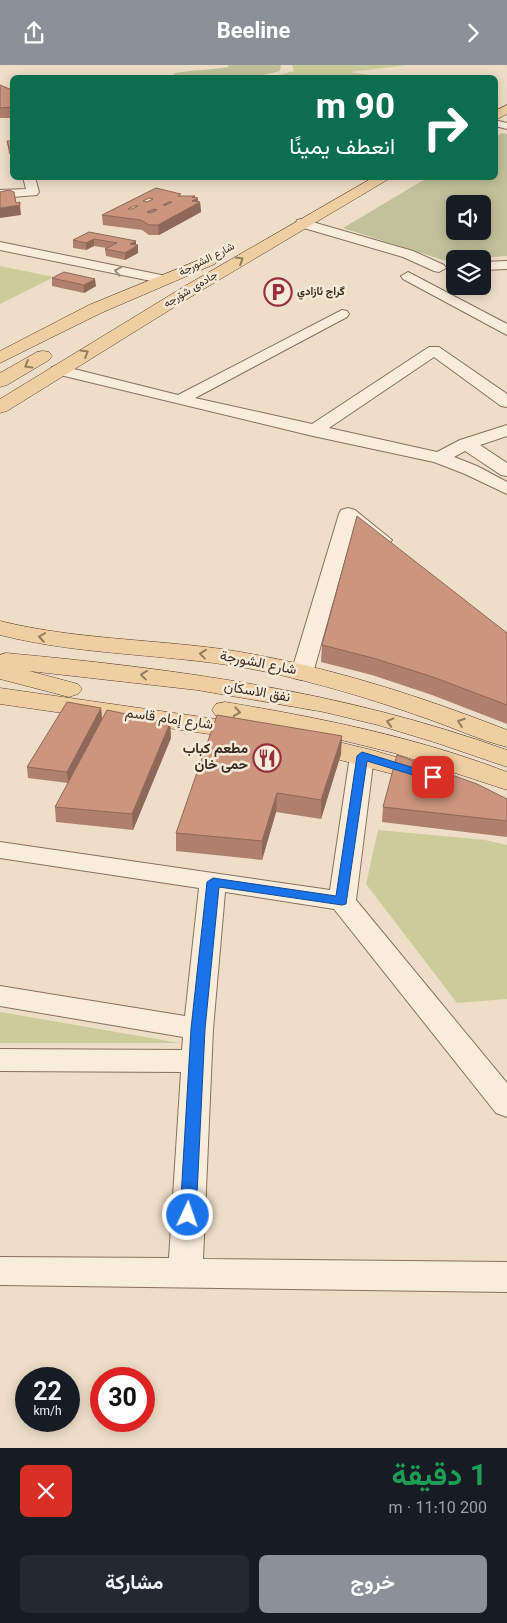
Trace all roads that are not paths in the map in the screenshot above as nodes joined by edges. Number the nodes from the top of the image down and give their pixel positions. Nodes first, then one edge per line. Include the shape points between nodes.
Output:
1 (30, 180) edge
2 (351, 180) edge
3 (379, 180) edge
4 (0, 194) edge
5 (302, 223) junction
6 (260, 231) dead end
7 (0, 246) edge
8 (217, 256) dead end
9 (507, 265) edge
10 (491, 266) edge
11 (439, 268) junction
12 (446, 268) edge
13 (191, 271) junction
14 (166, 280) junction
15 (111, 285) dead end
16 (138, 291) junction
17 (499, 309) dead end
18 (477, 313) junction
19 (342, 314) dead end
20 (507, 330) edge
21 (0, 358) edge
22 (58, 370) junction
23 (0, 381) edge
24 (180, 401) junction
25 (507, 402) edge
26 (0, 407) edge
27 (507, 430) edge
28 (313, 431) junction
29 (466, 444) junction
30 (439, 458) junction
31 (507, 471) edge
32 (507, 489) edge
33 (394, 550) edge
34 (0, 628) edge
35 (0, 660) edge
36 (0, 671) edge
37 (302, 673) junction
38 (0, 696) edge
39 (507, 739) edge
40 (362, 756) junction
41 (507, 759) edge
42 (504, 793) edge
43 (0, 851) edge
44 (213, 882) junction
45 (342, 901) junction
46 (0, 995) edge
47 (198, 1029) junction
48 (0, 1060) edge
49 (196, 1061) junction
50 (507, 1105) edge
51 (0, 1271) edge
52 (185, 1273) junction
53 (507, 1277) edge

1 - 4 street via 33,192
2 - 6 main road
3 - 5 main road, جادەی شۆرجە
5 - 11 street via 408,254
22 -> 5 main road, جادەی شۆرجە
14 -> 7 street
8 - 13 main road, شارع الشورجة
9 - 10 street
11 - 12 street
11 - 18 street via 408,276
13 - 14 main road, شارع الشورجة
13 -> 23 main road
14 - 16 main road, شارع الشورجة
15 - 16 street
16 - 21 main road, شارع الشورجة via 95,309
17 - 18 street
18 - 20 street
19 - 24 street
22 - 24 street
22 - 26 main road, جادەی شۆرجە
24 - 28 street
25 - 28 street via 434,350
27 - 29 street
28 - 30 street
29 - 30 street
29 - 31 street
30 - 32 street
33 - 37 street via 348,514
37 -> 34 main road, شارع الشورجة via 222,657 66,641
41 -> 35 main road, نفق الاسكان via 418,730 281,697 169,678
36 -> 42 main road via 67,689 203,707 325,728 399,745 474,768
39 -> 37 main road, شارع الشورجة via 385,696
38 - 40 main road, شارع إمام قاسم via 287,738
40 - 42 main road, شارع إمام قاسم
40 - 45 street
43 - 44 street
44 - 45 street
44 - 47 street
45 - 50 street
46 - 47 street
47 - 49 street
48 - 49 street
49 - 52 street
51 - 52 street
52 - 53 street

